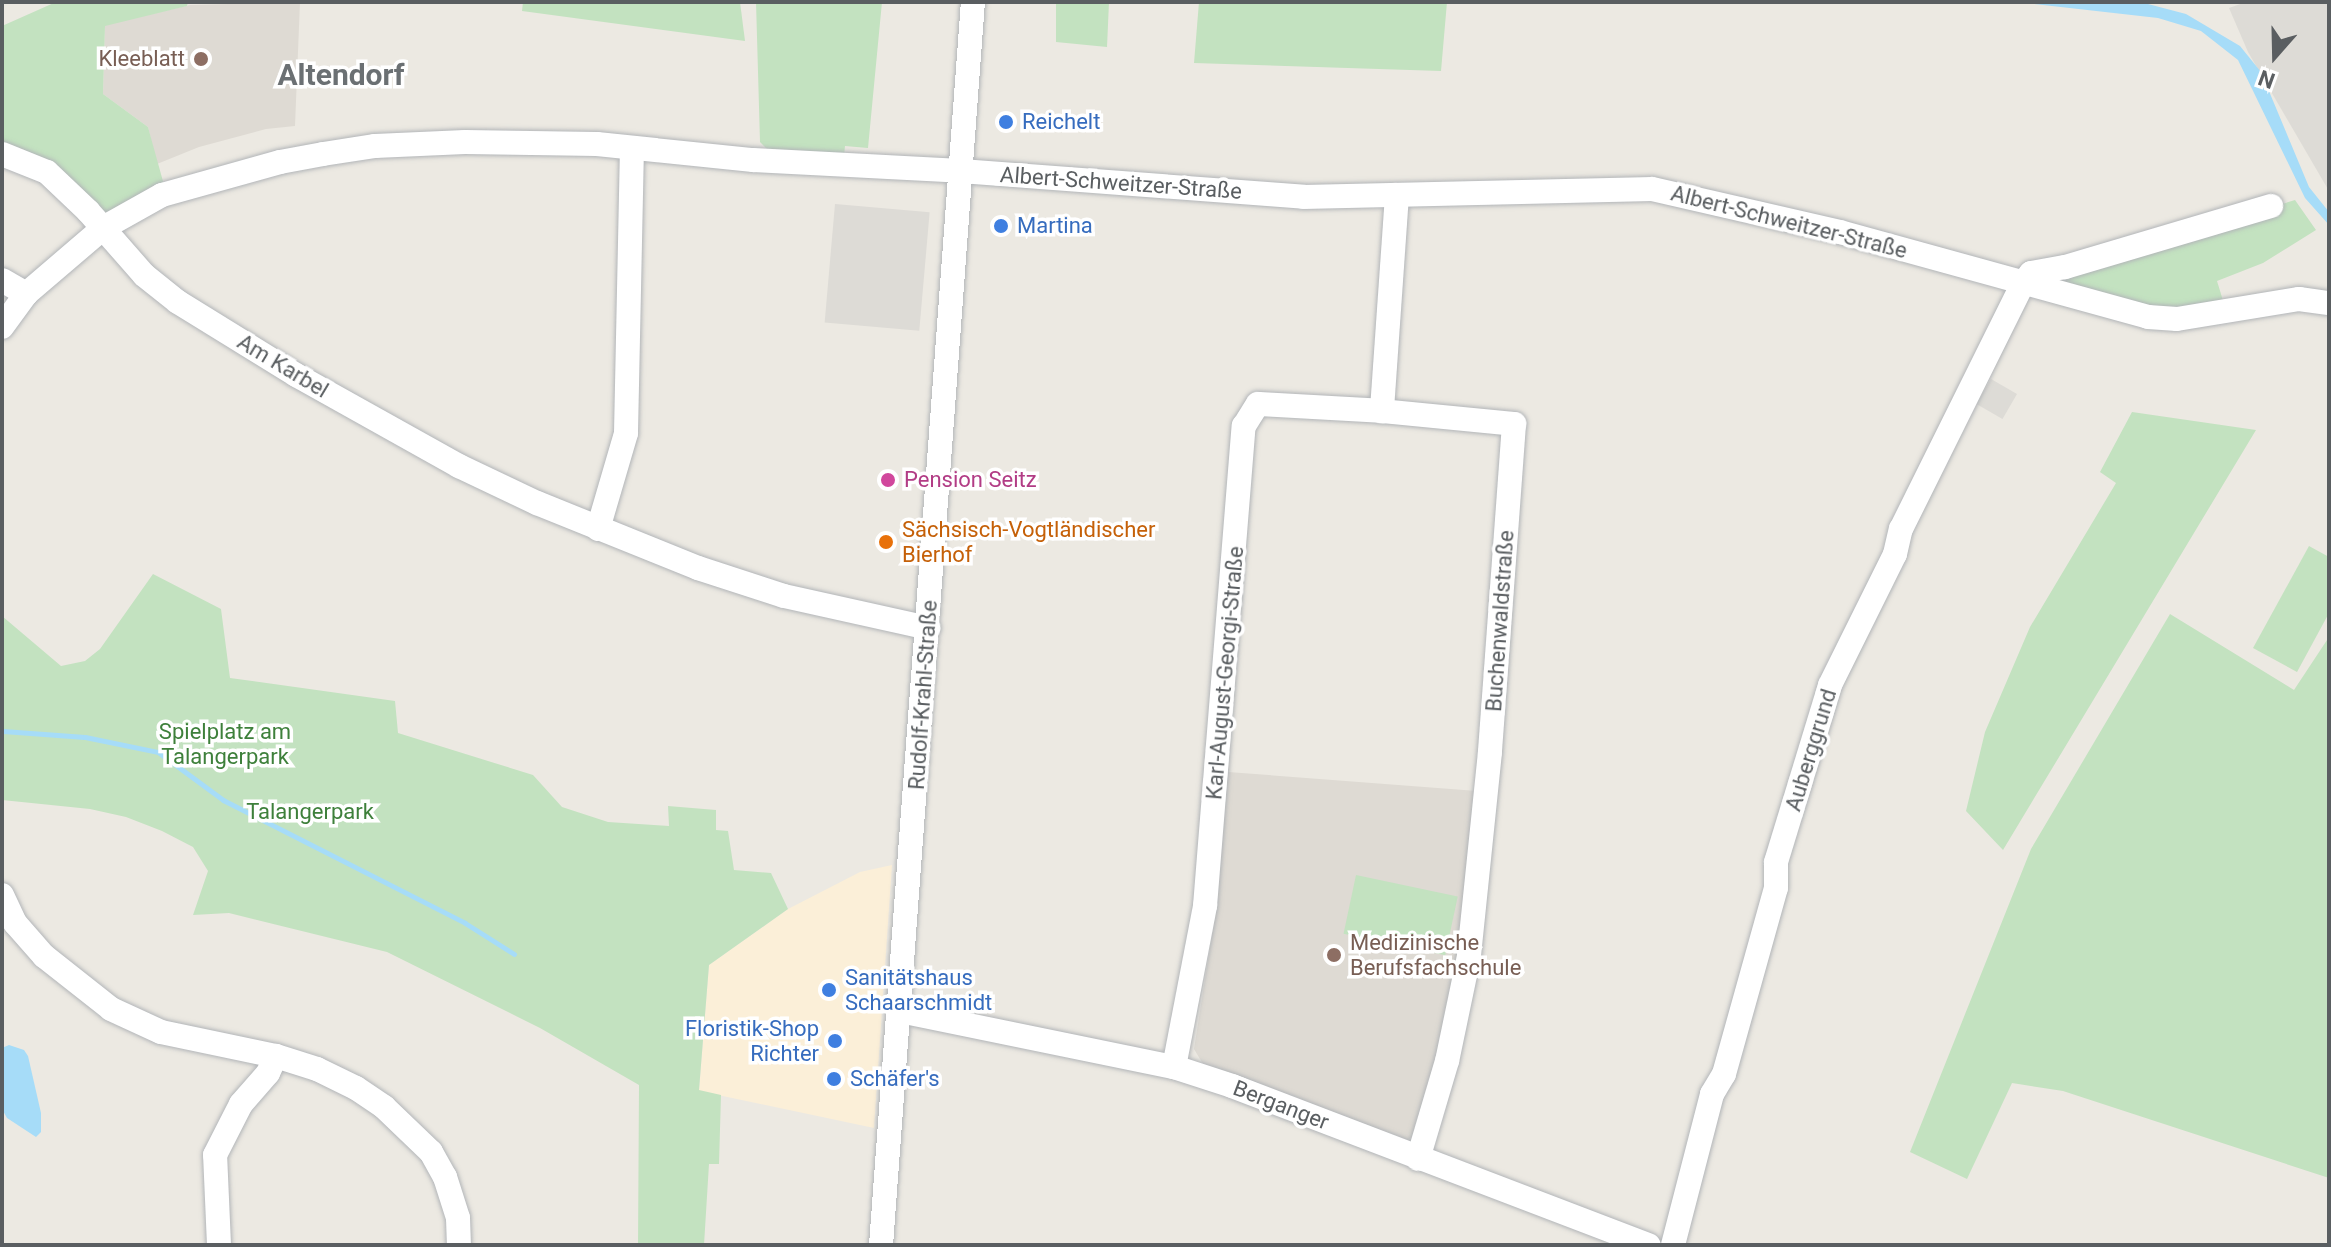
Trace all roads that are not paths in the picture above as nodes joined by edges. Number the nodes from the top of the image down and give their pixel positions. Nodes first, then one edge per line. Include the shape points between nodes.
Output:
1 (973, 2) edge
2 (632, 150) junction
3 (2, 154) edge
4 (961, 171) junction
5 (1397, 195) junction
6 (2271, 206) dead end
7 (103, 228) junction
8 (2, 280) edge
9 (2023, 283) junction
10 (26, 294) junction
11 (2329, 303) edge
12 (2, 327) edge
13 (1382, 411) junction
14 (598, 529) junction
15 (928, 628) junction
16 (2, 895) edge
17 (9, 926) edge
18 (900, 1011) junction
19 (276, 1056) junction
20 (1174, 1067) junction
21 (1418, 1159) junction
22 (219, 1245) edge
23 (459, 1245) edge
24 (881, 1245) edge
25 (1649, 1245) edge
26 (1673, 1245) edge

1 - 4 street, Rudolf-Krahl-Straße
2 - 4 street, Albert-Schweitzer-Straße
2 - 7 street, Albert-Schweitzer-Straße via 597,144 375,146 280,162 162,195
2 - 14 street via 626,433
3 - 7 street, Am Karbel via 47,172
4 - 5 street, Albert-Schweitzer-Straße via 1304,197
4 - 15 street, Rudolf-Krahl-Straße
5 - 9 street, Albert-Schweitzer-Straße via 1652,189
5 - 13 street
6 - 9 street via 2031,273
7 - 10 street, Albert-Schweitzer-Straße
7 - 14 street, Am Karbel via 144,275 178,302 296,375 459,466
8 - 10 street
9 - 11 street, Albert-Schweitzer-Straße via 2164,318 2299,299
9 - 26 street, Auberggrund via 1830,685 1776,862 1776,888 1724,1074 1712,1094
10 - 12 street, Albert-Schweitzer-Straße
13 - 20 street, Karl-August-Georgi-Straße via 1258,404 1244,426 1205,906
13 - 21 street, Buchenwaldstraße via 1514,424 1469,956 1447,1061
14 - 15 street, Am Karbel via 784,596
15 - 18 street, Rudolf-Krahl-Straße
16 - 17 street
17 - 19 street via 111,1009 161,1032
18 - 20 street, Berganger
18 - 24 street, Rudolf-Krahl-Straße
19 - 22 street via 241,1104 215,1155
19 - 23 street via 356,1088 431,1152 450,1188
20 - 21 street, Berganger
21 - 25 street, Berganger

